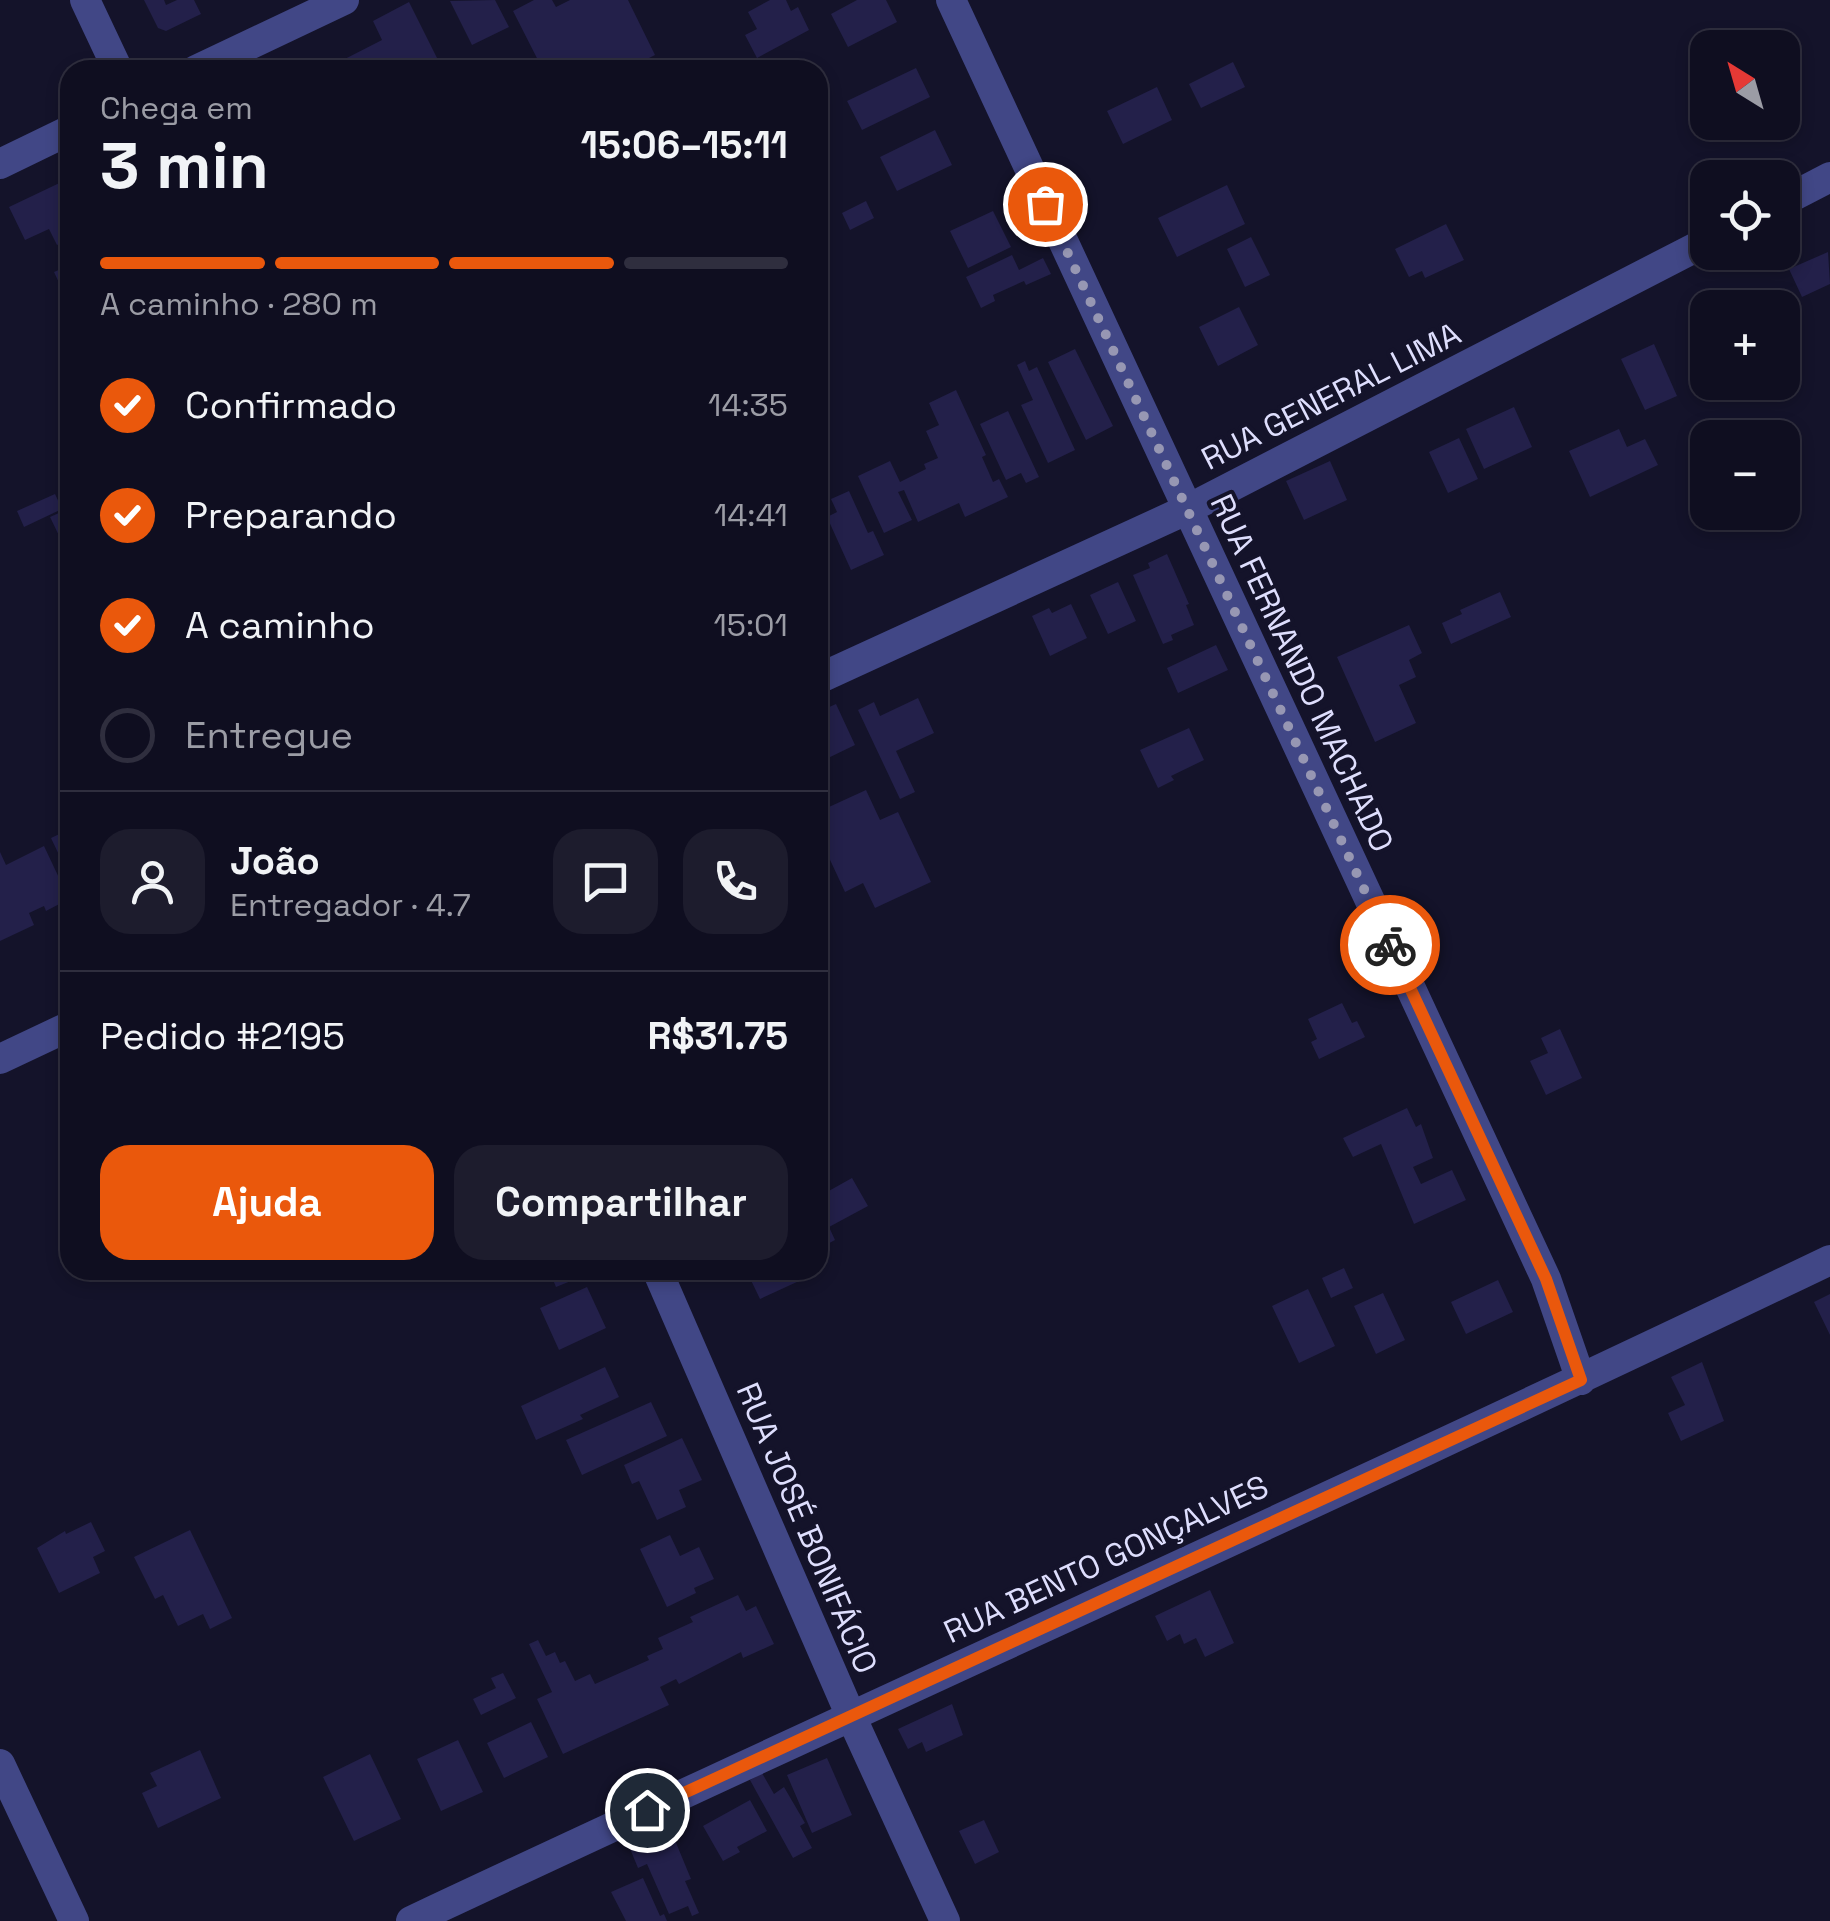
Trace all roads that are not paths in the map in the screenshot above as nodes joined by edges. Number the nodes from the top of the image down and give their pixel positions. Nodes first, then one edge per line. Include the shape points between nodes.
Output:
1 (85, 0) edge
2 (344, 0) edge
3 (950, 0) edge
4 (113, 60) edge
5 (217, 60) edge
6 (60, 135) edge
7 (0, 164) edge
8 (1830, 177) edge
9 (1800, 193) edge
10 (1690, 249) edge
11 (1186, 510) junction
12 (828, 674) edge
13 (60, 1031) edge
14 (0, 1059) edge
15 (1830, 1260) edge
16 (661, 1280) edge
17 (1581, 1380) junction
18 (850, 1714) junction
19 (0, 1764) edge
20 (74, 1921) edge
21 (410, 1921) edge
22 (945, 1921) edge

1 - 4 street
2 - 5 street
3 - 11 street, RUA FERNANDO MACHADO
6 - 7 street
8 - 9 street
10 - 11 street, RUA GENERAL LIMA
11 - 12 street, RUA GENERAL LIMA
11 - 17 street, RUA FERNANDO MACHADO via 1546,1279
13 - 14 street
15 - 17 street, RUA BENTO GONÇALVES
16 - 18 street, RUA JOSÉ BONIFÁCIO
17 - 18 street, RUA BENTO GONÇALVES
18 - 21 street, RUA BENTO GONÇALVES
18 - 22 street, RUA JOSÉ BONIFÁCIO
19 - 20 street

